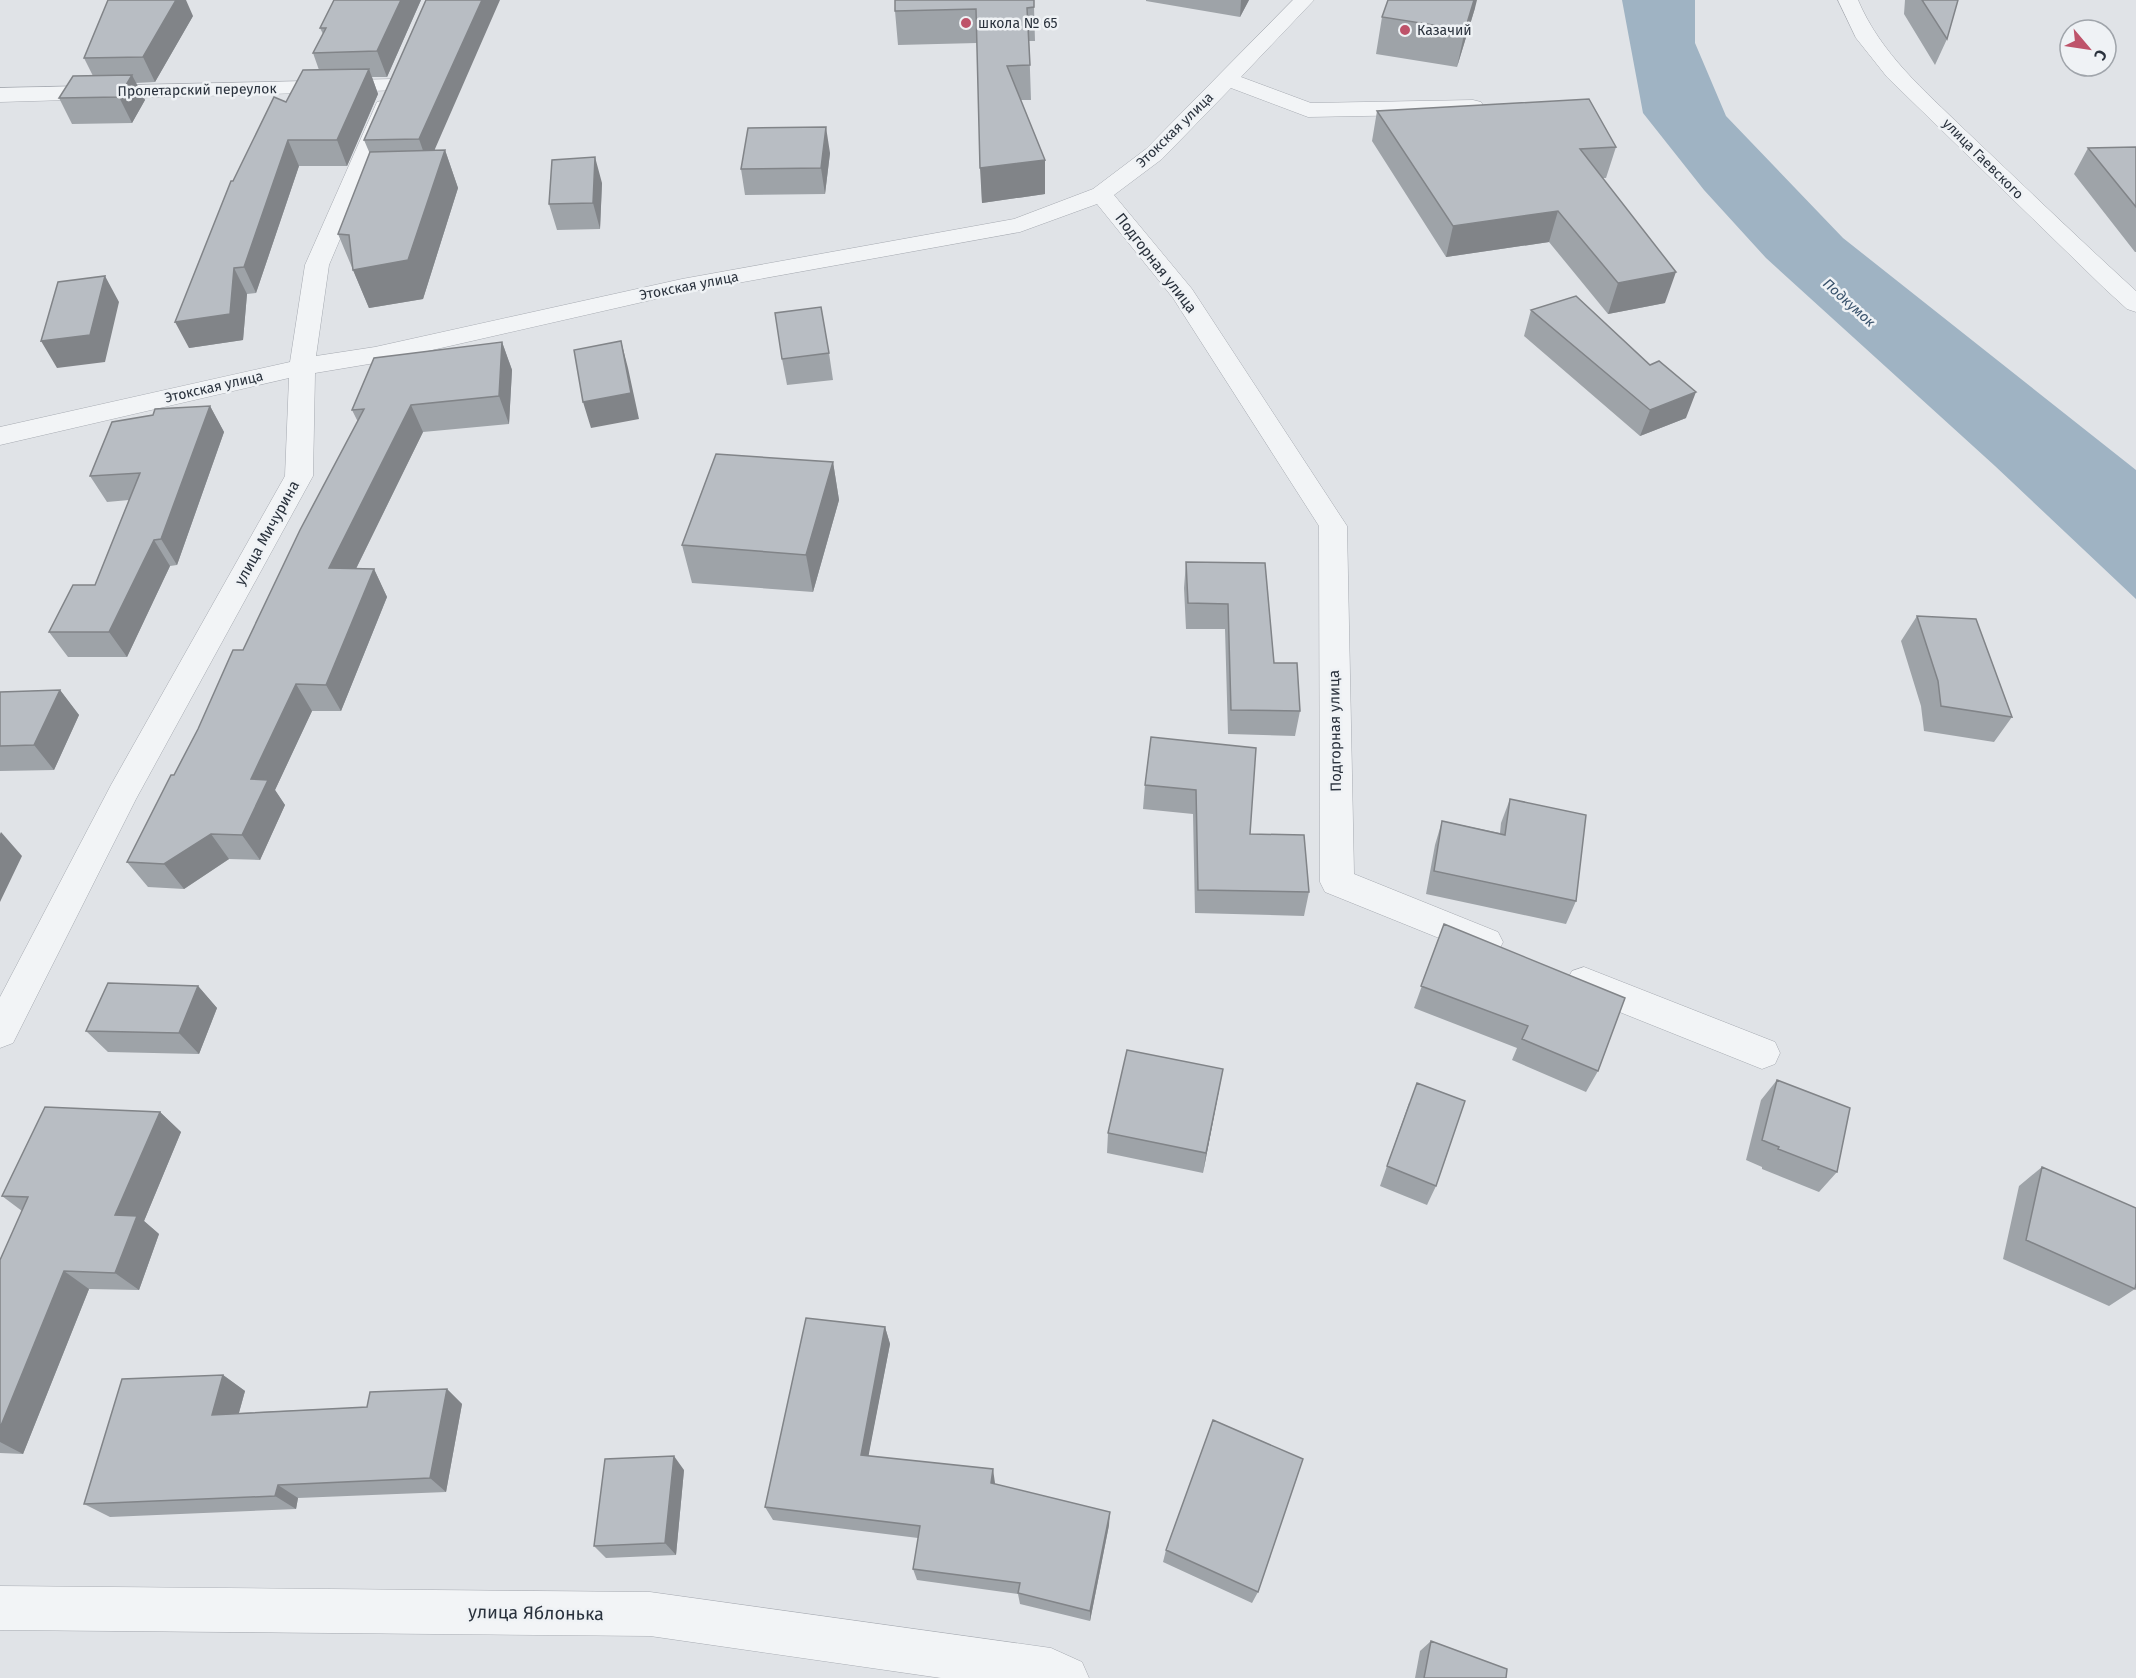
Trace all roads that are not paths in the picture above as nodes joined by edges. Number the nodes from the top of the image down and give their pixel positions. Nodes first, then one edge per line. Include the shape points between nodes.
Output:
1 (1304, 0) edge
2 (1848, 0) edge
3 (399, 74) joint
4 (1228, 79) junction
5 (0, 94) edge
6 (1482, 107) edge
7 (1101, 194) junction
8 (2136, 304) edge
9 (302, 367) junction
10 (0, 436) edge
11 (1511, 952) edge
12 (1555, 970) edge
13 (0, 1032) edge
14 (1762, 1053) dead end
15 (0, 1608) edge
16 (1066, 1678) edge

1 - 4 street, Этокская улица
2 - 8 street, улица Гаевского via 1854,18 1891,68 2033,209
3 - 5 street, Пролетарский переулок
3 - 9 street, улица Мичурина via 317,265
4 - 6 street via 1308,110
4 - 7 street, Этокская улица via 1154,154
7 - 9 street, Этокская улица via 1020,225 682,286 375,355
7 - 11 street, Подгорная улица via 1183,294 1333,526 1337,882
9 - 10 street, Этокская улица
9 - 13 street, улица Мичурина via 298,476 122,794
12 - 14 street
15 - 16 street, улица Яблонька via 650,1614 1051,1671

